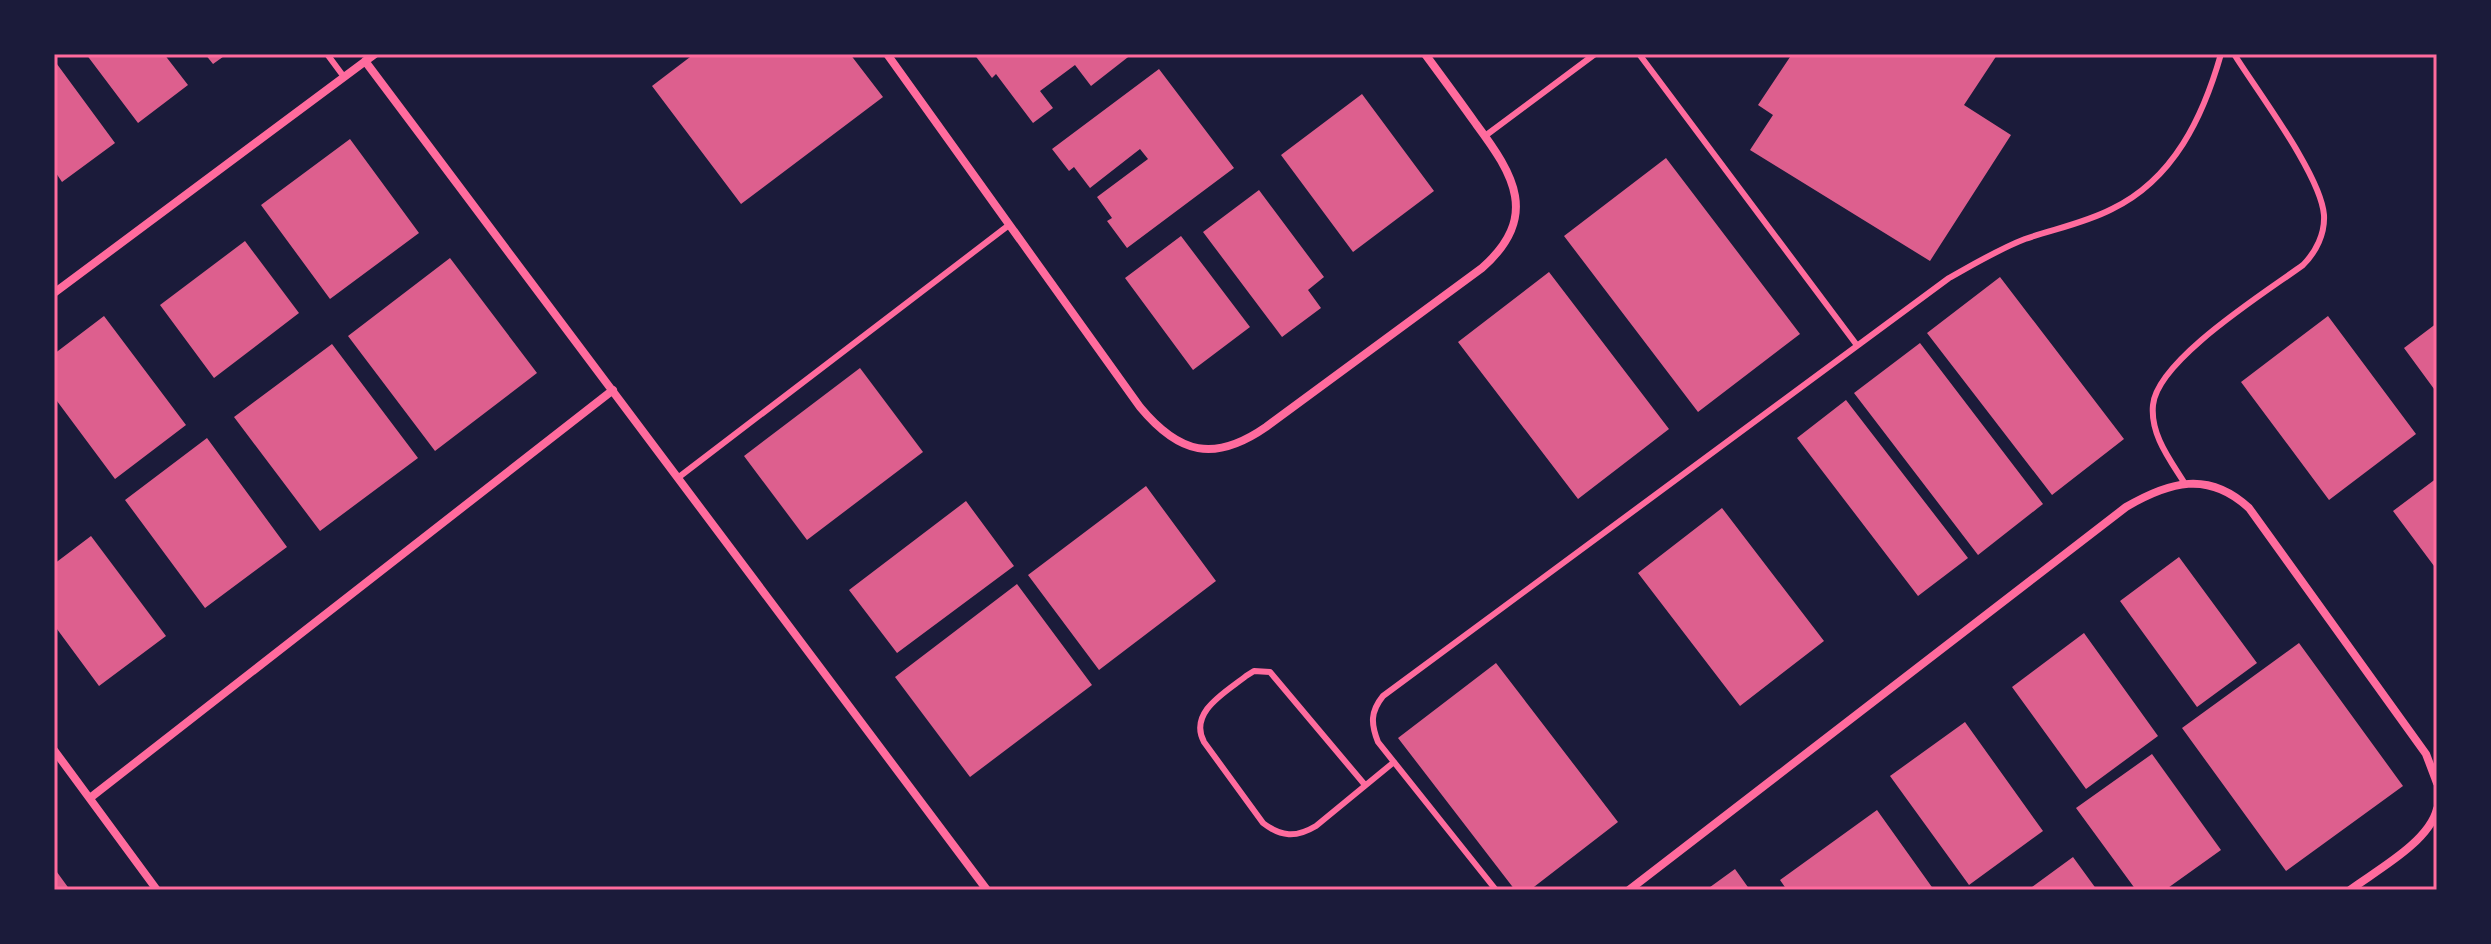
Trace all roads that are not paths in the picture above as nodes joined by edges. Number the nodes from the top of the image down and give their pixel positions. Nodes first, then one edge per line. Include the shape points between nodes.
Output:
1 (327, 54) edge
2 (375, 54) edge
3 (887, 54) edge
4 (1425, 54) edge
5 (1595, 54) edge
6 (1639, 54) edge
7 (2221, 54) edge
8 (2234, 54) edge
9 (365, 61) junction
10 (344, 77) junction
11 (1485, 136) junction
12 (1009, 225) junction
13 (54, 293) edge
14 (1856, 344) junction
15 (613, 390) junction
16 (679, 477) junction
17 (2185, 484) junction
18 (54, 750) edge
19 (1394, 762) junction
20 (2437, 783) edge
21 (1365, 785) junction
22 (90, 798) junction
23 (2437, 809) edge
24 (157, 890) edge
25 (987, 890) edge
26 (1496, 890) edge
27 (1629, 890) edge
28 (2350, 890) edge

1 - 10 lane
2 - 9 street
3 - 12 street
4 - 11 street
5 - 11 lane
6 - 14 lane
7 - 14 lane via 2195,127 2152,182 2115,208 1985,257
8 - 17 lane via 2311,175 2322,204 2323,227 2303,265 2196,344 2162,382 2152,403 2154,425
9 - 10 street
9 - 15 street
10 - 13 street
11 - 12 street via 1512,179 1516,197 1512,228 1496,255 1249,439 1221,448 1194,449 1156,427
12 - 16 lane
14 - 19 lane via 1390,689 1373,711 1373,728
15 - 16 street
15 - 22 street
16 - 25 street
17 - 20 street via 2222,488 2249,508 2426,754
17 - 27 street via 2171,485 2126,507
18 - 22 street
19 - 21 lane
19 - 26 lane
21 - 21 lane via 1303,834 1275,832 1204,742 1199,733 1202,715 1246,676 1270,672
22 - 24 street
23 - 28 street via 2414,843

